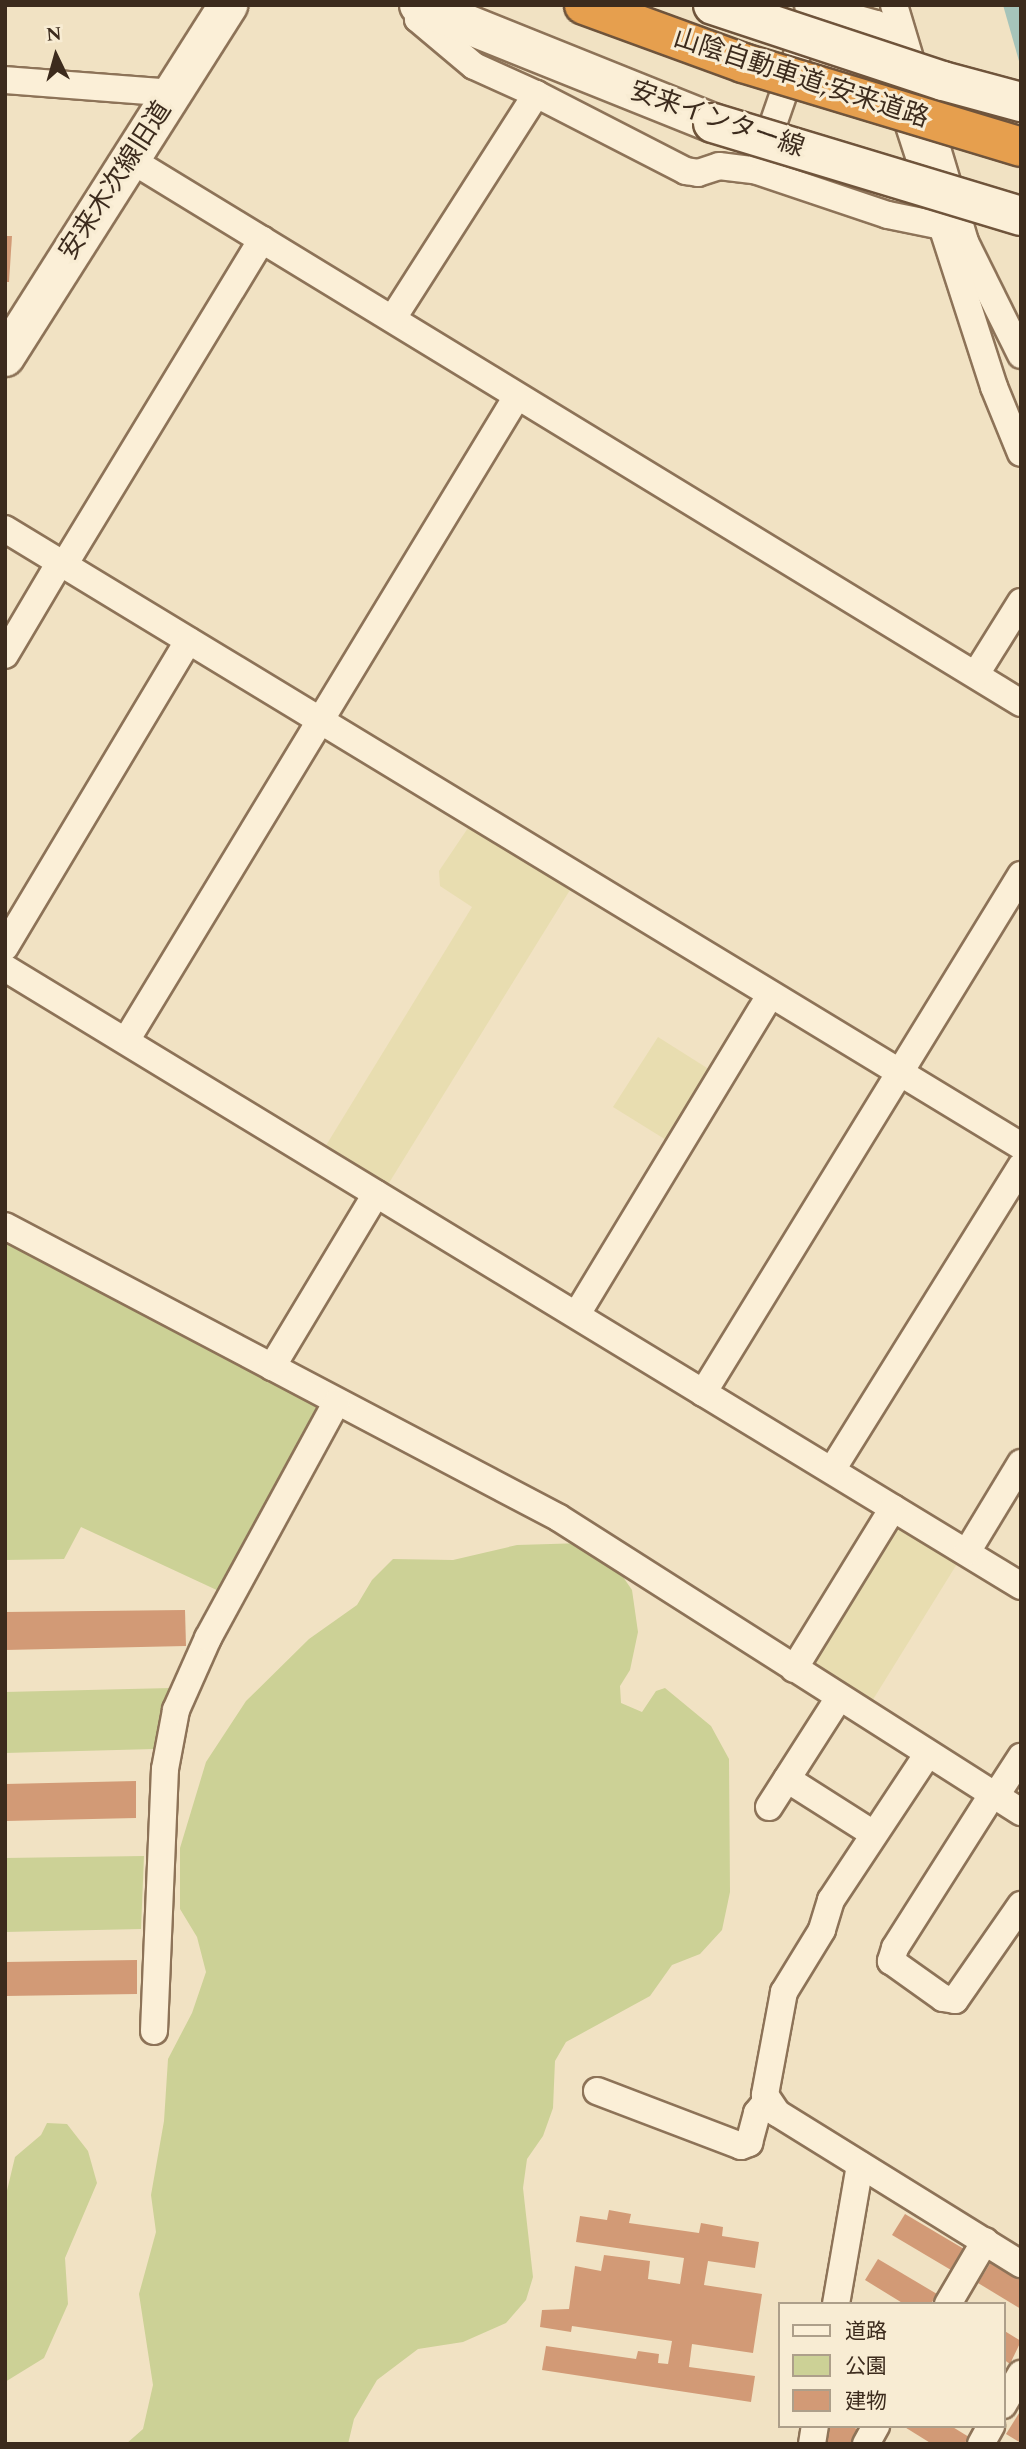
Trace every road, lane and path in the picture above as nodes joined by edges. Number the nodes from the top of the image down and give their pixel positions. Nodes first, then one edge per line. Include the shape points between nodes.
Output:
1 (228, 5) edge
2 (418, 5) edge
3 (584, 5) edge
4 (620, 5) edge
5 (713, 5) edge
6 (811, 6) edge
7 (889, 18) edge
8 (5, 80) edge
9 (173, 93) junction
10 (536, 94) junction
11 (1021, 102) edge
12 (1021, 134) edge
13 (1021, 146) edge
14 (128, 158) junction
15 (757, 171) junction
16 (1021, 216) edge
17 (262, 239) junction
18 (952, 239) junction
19 (393, 318) junction
20 (1021, 355) edge
21 (5, 357) edge
22 (516, 398) junction
23 (1021, 453) edge
24 (5, 529) edge
25 (62, 564) junction
26 (1021, 602) edge
27 (188, 642) junction
28 (5, 655) edge
29 (976, 674) junction
30 (1021, 703) edge
31 (318, 723) junction
32 (1021, 875) edge
33 (5, 947) edge
34 (5, 968) edge
35 (770, 995) junction
36 (127, 1039) junction
37 (902, 1071) junction
38 (1021, 1146) edge
39 (1021, 1166) edge
40 (376, 1194) junction
41 (5, 1226) edge
42 (577, 1314) junction
43 (272, 1367) junction
44 (703, 1393) junction
45 (335, 1403) junction
46 (1021, 1463) edge
47 (832, 1470) junction
48 (893, 1508) junction
49 (967, 1552) junction
50 (1021, 1586) edge
51 (794, 1669) junction
52 (838, 1699) junction
53 (926, 1755) junction
54 (1021, 1757) edge
55 (787, 1779) junction
56 (994, 1796) junction
57 (769, 1807) dead end
58 (1021, 1812) edge
59 (872, 1833) junction
60 (1021, 1905) edge
61 (154, 2031) dead end
62 (597, 2091) dead end
63 (766, 2102) junction
64 (860, 2165) junction
65 (985, 2241) junction
66 (1021, 2264) edge
67 (836, 2302) edge
68 (949, 2302) edge
69 (1021, 2374) edge
70 (1005, 2402) edge
71 (876, 2428) edge
72 (990, 2428) edge
73 (866, 2444) edge
74 (981, 2444) edge

1 - 9 main road, 安来木次線旧道
2 - 10 street via 418,19 474,66
2 - 16 main road, 安来インター線, bridge via 713,123
3 - 13 highway, 山陰自動車道;安来道路, bridge via 743,63
4 - 12 highway, 山陰自動車道;安来道路 via 760,55
5 - 11 main road, bridge
6 - 7 street
6 - 15 street
7 - 18 street
8 - 9 street
9 - 14 main road, 安来木次線旧道
10 - 15 street via 686,171 698,173 719,166
10 - 19 street
14 - 17 street
14 - 21 main road, 安来木次線旧道
15 - 18 street
17 - 19 street
17 - 25 street
18 - 20 street
18 - 23 street via 994,387
19 - 22 street
22 - 29 street
22 - 31 street
24 - 25 street
25 - 27 street
25 - 28 street
26 - 29 street
27 - 31 street
27 - 33 street
29 - 30 street
31 - 35 street via 643,912
31 - 36 street
32 - 37 street
34 - 36 street
35 - 37 street
35 - 42 street
36 - 40 street
37 - 38 street
37 - 44 street
39 - 47 street
40 - 42 street
40 - 43 street
41 - 43 street
42 - 44 street
43 - 45 street
44 - 47 street
45 - 51 street via 559,1518
45 - 61 street via 208,1639 173,1720 165,1769
46 - 49 street
47 - 48 street
48 - 49 street
48 - 51 street
49 - 50 street
51 - 52 street
52 - 53 street
52 - 55 street
53 - 56 street
53 - 59 street
54 - 56 street
55 - 57 street
55 - 59 street
56 - 58 street
56 - 60 street via 891,1961 943,1998 955,2000
59 - 63 street via 784,1992 765,2078
62 - 63 street via 741,2146 749,2143 757,2113
63 - 64 street
64 - 65 street
64 - 67 street
65 - 66 street
65 - 68 street
69 - 70 street
71 - 73 street
72 - 74 street

